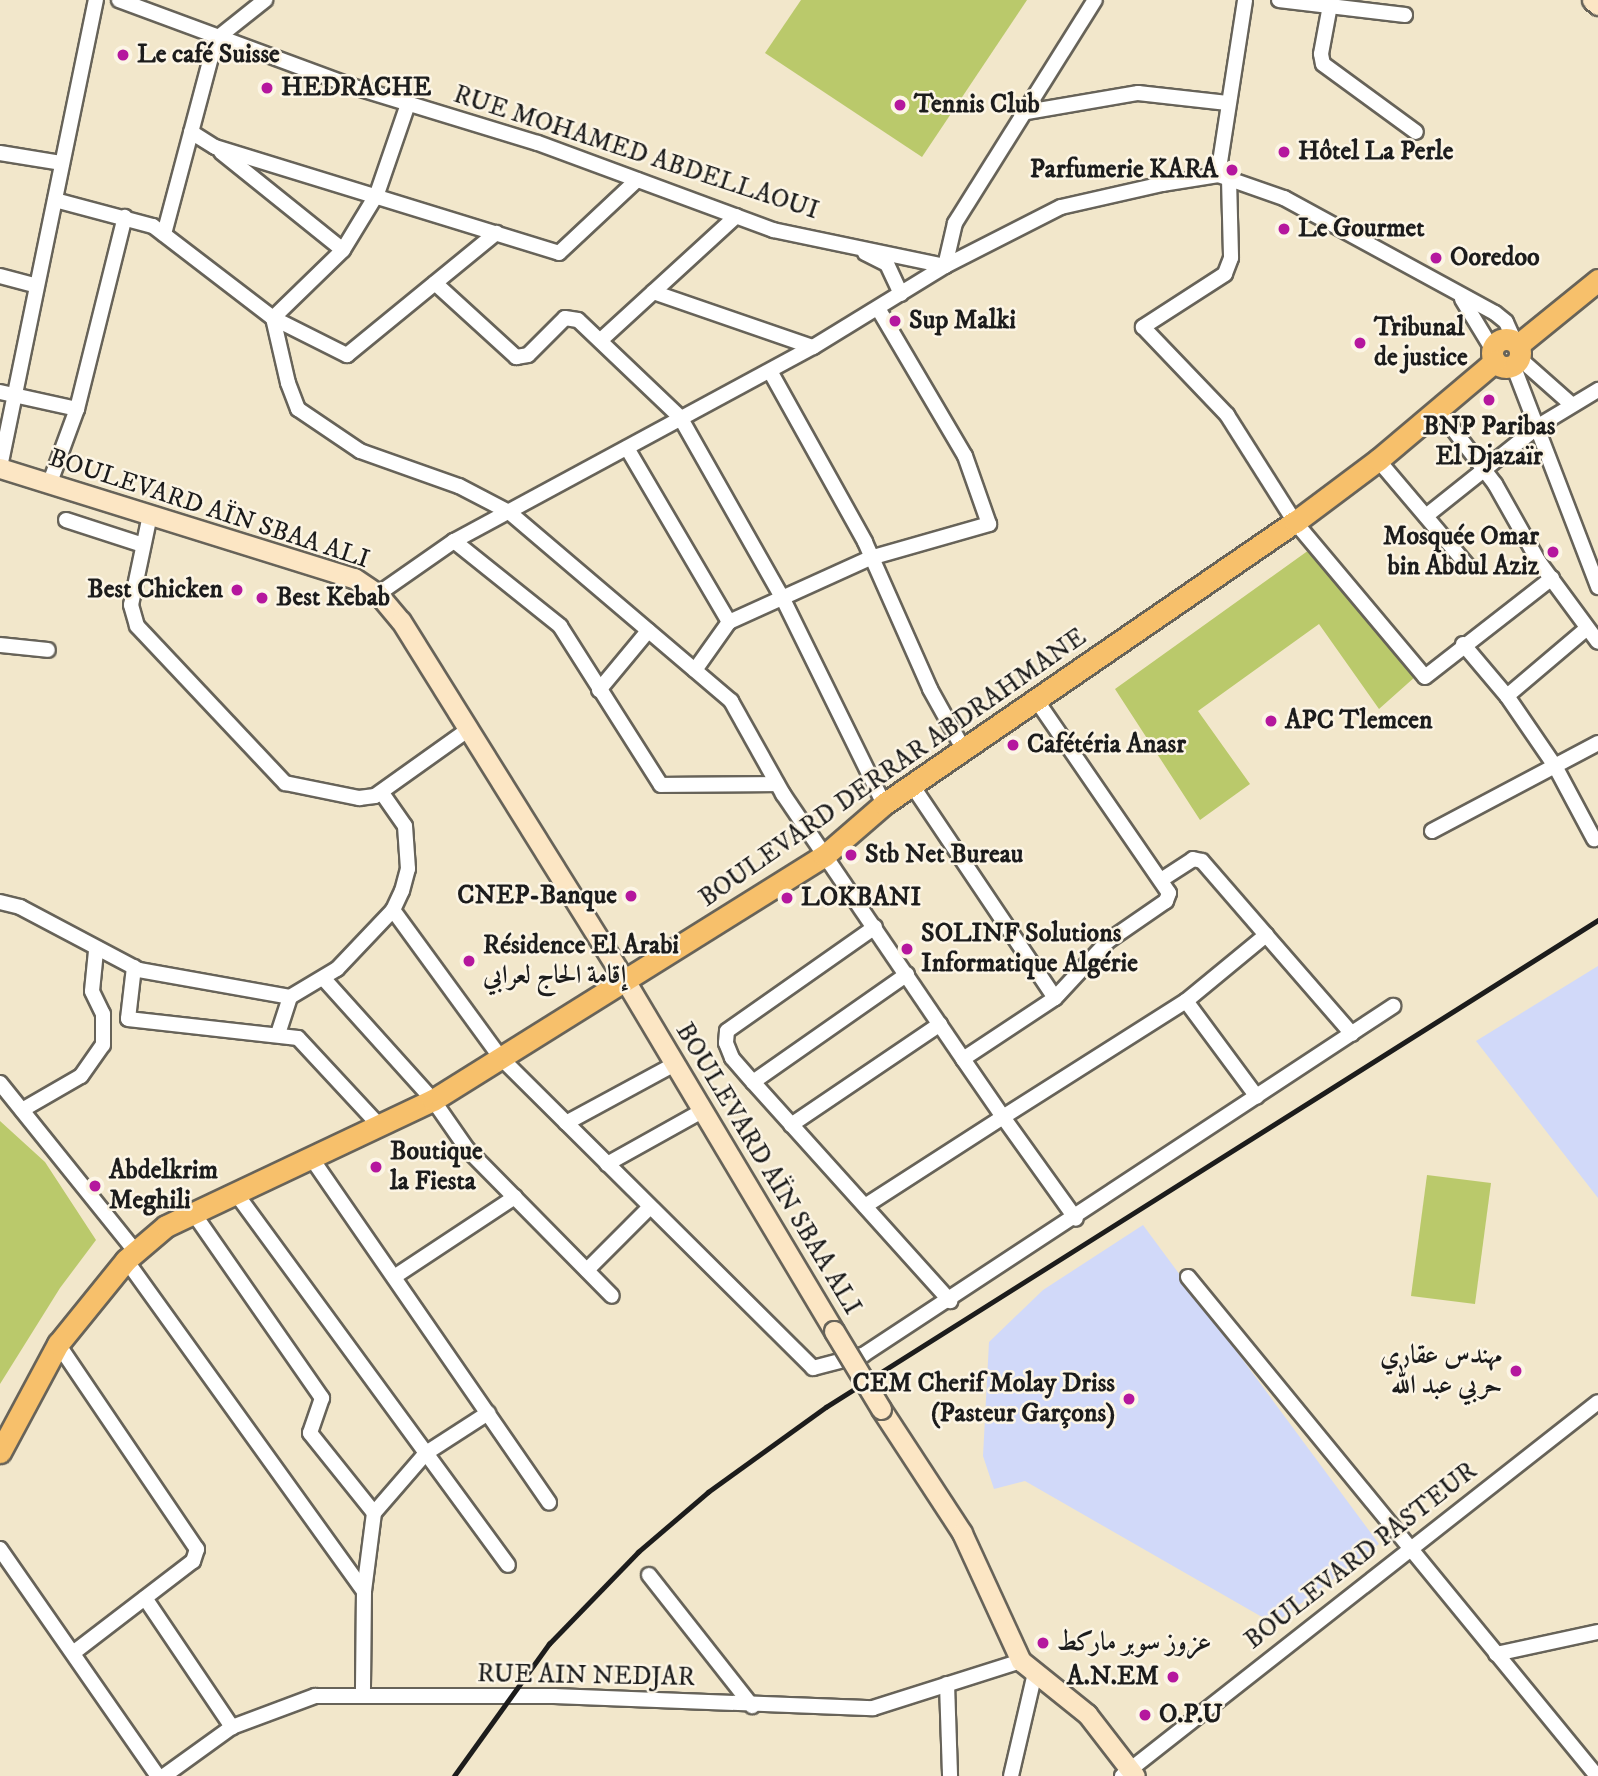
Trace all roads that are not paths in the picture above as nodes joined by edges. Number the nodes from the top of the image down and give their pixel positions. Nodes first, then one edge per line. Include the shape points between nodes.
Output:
1 (96, 0) edge
2 (119, 0) edge
3 (265, 0) edge
4 (1095, 0) edge
5 (1245, 0) edge
6 (1279, 0) edge
7 (1592, 0) edge
8 (1331, 4) edge
9 (1598, 5) edge
10 (1405, 15) dead end
11 (216, 38) junction
12 (1227, 103) junction
13 (408, 104) junction
14 (1021, 113) junction
15 (191, 132) junction
16 (1416, 132) dead end
17 (215, 147) junction
18 (0, 153) edge
19 (62, 163) junction
20 (1224, 177) junction
21 (637, 180) junction
22 (377, 194) junction
23 (55, 200) junction
24 (736, 216) junction
25 (125, 217) junction
26 (164, 233) junction
27 (496, 233) junction
28 (834, 243) junction
29 (343, 250) junction
30 (945, 266) junction
31 (0, 276) edge
32 (1598, 280) edge
33 (435, 283) junction
34 (37, 286) junction
35 (653, 292) junction
36 (901, 294) junction
37 (1459, 295) junction
38 (879, 310) junction
39 (274, 318) junction
40 (602, 339) junction
41 (813, 347) junction
42 (1509, 353) junction
43 (770, 371) junction
44 (7, 394) edge
45 (1595, 396) edge
46 (1571, 404) junction
47 (1437, 408) junction
48 (78, 409) junction
49 (680, 417) junction
50 (1540, 425) junction
51 (627, 448) junction
52 (1378, 460) junction
53 (0, 468) edge
54 (1483, 470) junction
55 (49, 485) junction
56 (509, 512) junction
57 (150, 515) junction
58 (1426, 516) junction
59 (66, 520) dead end
60 (1295, 522) junction
61 (454, 541) junction
62 (143, 545) junction
63 (870, 558) junction
64 (1468, 566) dead end
65 (1552, 578) junction
66 (1598, 586) edge
67 (378, 594) junction
68 (783, 599) junction
69 (729, 622) junction
70 (1586, 629) junction
71 (648, 631) junction
72 (1598, 642) edge
73 (1463, 644) junction
74 (0, 645) edge
75 (48, 650) dead end
76 (695, 670) junction
77 (598, 690) junction
78 (1507, 695) junction
79 (1037, 701) junction
80 (466, 731) junction
81 (1598, 743) edge
82 (964, 750) junction
83 (1555, 765) junction
84 (777, 784) junction
85 (912, 785) junction
86 (382, 793) junction
87 (884, 804) junction
88 (1432, 831) dead end
89 (1594, 839) dead end
90 (824, 856) junction
91 (1161, 880) junction
92 (0, 902) edge
93 (393, 910) junction
94 (875, 927) junction
95 (1266, 935) junction
96 (96, 951) junction
97 (134, 967) junction
98 (906, 974) junction
99 (324, 979) junction
100 (626, 982) junction
101 (290, 997) junction
102 (1055, 998) junction
103 (1186, 1000) junction
104 (1393, 1006) dead end
105 (940, 1024) junction
106 (278, 1034) junction
107 (1352, 1034) junction
108 (501, 1058) junction
109 (963, 1059) junction
110 (673, 1065) junction
111 (753, 1082) junction
112 (0, 1083) edge
113 (1257, 1097) junction
114 (432, 1100) junction
115 (22, 1110) junction
116 (700, 1112) junction
117 (1003, 1116) junction
118 (566, 1123) junction
119 (378, 1124) junction
120 (791, 1125) junction
121 (310, 1156) junction
122 (607, 1164) junction
123 (235, 1192) junction
124 (515, 1198) junction
125 (865, 1206) junction
126 (650, 1207) junction
127 (192, 1211) junction
128 (1076, 1219) junction
129 (130, 1256) junction
130 (587, 1270) junction
131 (394, 1277) junction
132 (1188, 1277) dead end
133 (612, 1296) dead end
134 (950, 1301) junction
135 (58, 1344) junction
136 (1598, 1402) edge
137 (488, 1413) junction
138 (6, 1425) edge
139 (0, 1452) edge
140 (426, 1453) junction
141 (549, 1502) dead end
142 (374, 1513) junction
143 (0, 1549) edge
144 (1409, 1549) junction
145 (508, 1565) dead end
146 (649, 1575) dead end
147 (364, 1591) junction
148 (145, 1598) junction
149 (1598, 1632) edge
150 (72, 1653) junction
151 (1496, 1654) junction
152 (1028, 1667) junction
153 (947, 1684) junction
154 (363, 1692) junction
155 (752, 1706) junction
156 (232, 1727) junction
157 (1129, 1774) edge
158 (158, 1776) edge
159 (164, 1776) edge
160 (950, 1776) edge
161 (1011, 1776) edge
162 (1598, 1776) edge

1 - 19 street
2 - 11 street, RUE MOHAMED ABDELLAOUI
3 - 11 street
4 - 14 street
5 - 12 street
6 - 8 street
7 - 9 main road
8 - 10 street
8 - 16 street via 1323,64
11 - 13 street, RUE MOHAMED ABDELLAOUI
11 - 15 street
12 - 14 street via 1138,93
12 - 20 street
13 - 21 street, RUE MOHAMED ABDELLAOUI via 538,143
13 - 22 street
14 - 30 street via 955,223
15 - 17 street
15 - 26 street
17 - 22 street
17 - 29 street
18 - 19 street
19 - 23 street
20 - 30 street via 1060,207
20 - 37 street via 1284,198 1346,229
20 - 60 street via 1231,258 1225,274 1143,327 1227,415
21 - 24 street, RUE MOHAMED ABDELLAOUI
21 - 27 street via 559,253
22 - 27 street
22 - 29 street
23 - 25 street
23 - 34 street
24 - 28 street, RUE MOHAMED ABDELLAOUI
24 - 35 street
25 - 26 street
25 - 48 street
26 - 39 street
27 - 33 street
28 - 30 street, RUE MOHAMED ABDELLAOUI
28 - 36 street via 887,264
29 - 39 street
30 - 36 street
31 - 34 street
32 - 42 main road, BOULEVARD DERRAR ABDRAHMANE
33 - 39 street via 347,355
33 - 40 street via 516,357 528,355 565,318 579,320
34 - 44 street
35 - 40 street
35 - 41 street
36 - 38 street
37 - 42 street
37 - 42 street via 1506,322
38 - 41 street
38 - 63 street via 965,456 990,520 985,527
39 - 56 street via 290,393 299,409 360,451 459,486
40 - 49 street
41 - 43 street
42 - 46 street
42 - 47 main road, BOULEVARD DERRAR ABDRAHMANE
42 - 50 street
43 - 49 street
43 - 63 street
44 - 48 street
44 - 53 street
45 - 46 street
46 - 50 street
47 - 52 main road, BOULEVARD DERRAR ABDRAHMANE
47 - 54 street
48 - 55 street
49 - 51 street
49 - 68 street
50 - 54 street
50 - 66 street
51 - 56 street
51 - 69 street
52 - 58 street
52 - 60 main road, BOULEVARD DERRAR ABDRAHMANE
53 - 55 main road, BOULEVARD AÏN SBAA ALI
54 - 58 street
54 - 65 street
55 - 57 main road, BOULEVARD AÏN SBAA ALI
56 - 61 street
56 - 71 street
57 - 62 street
57 - 67 main road, BOULEVARD AÏN SBAA ALI via 354,578
58 - 64 street
59 - 62 street
60 - 73 street via 1425,677
60 - 79 main road, BOULEVARD DERRAR ABDRAHMANE
61 - 67 street
61 - 77 street via 559,626
62 - 86 street via 131,605 136,626 285,783 359,798
63 - 68 street
63 - 82 street
65 - 70 street
65 - 73 street
67 - 80 main road, BOULEVARD AÏN SBAA ALI via 401,621
68 - 69 street
68 - 87 street
69 - 76 street
70 - 72 street
70 - 78 street
71 - 76 street
71 - 77 street
73 - 78 street
74 - 75 street
76 - 84 street via 731,701
77 - 84 street via 661,785
78 - 83 street
79 - 82 main road, BOULEVARD DERRAR ABDRAHMANE
79 - 91 street
80 - 86 street
80 - 100 main road, BOULEVARD AÏN SBAA ALI
81 - 83 street
82 - 85 main road, BOULEVARD DERRAR ABDRAHMANE
83 - 88 street
83 - 89 street
84 - 90 street
85 - 87 main road, BOULEVARD DERRAR ABDRAHMANE
85 - 102 street
86 - 93 street via 405,826 408,848 402,891
87 - 90 main road, BOULEVARD DERRAR ABDRAHMANE
90 - 94 street
90 - 100 main road, BOULEVARD DERRAR ABDRAHMANE
91 - 95 street via 1192,859 1202,861
91 - 102 street via 1169,893 1166,901 1108,941
92 - 96 street via 20,907
93 - 99 street
93 - 108 street
94 - 98 street
94 - 111 street via 727,1031 732,1058
95 - 103 street
95 - 107 street
96 - 97 street
96 - 115 street via 92,991 103,1014 103,1045 81,1076
97 - 101 street
97 - 106 street via 128,1018
98 - 105 street
98 - 111 street
99 - 101 street
99 - 114 street
100 - 108 main road, BOULEVARD DERRAR ABDRAHMANE
100 - 110 main road, BOULEVARD AÏN SBAA ALI
101 - 106 street
102 - 109 street
103 - 113 street
103 - 117 street
104 - 107 street
105 - 109 street
105 - 120 street
106 - 119 street via 298,1038
107 - 113 street
108 - 114 main road, BOULEVARD DERRAR ABDRAHMANE
108 - 118 street
109 - 117 street
110 - 116 main road, BOULEVARD AÏN SBAA ALI
110 - 118 street
111 - 120 street
112 - 115 street
113 - 128 street
114 - 119 main road, BOULEVARD DERRAR ABDRAHMANE
114 - 124 street via 467,1149
115 - 129 street
116 - 122 street
116 - 152 main road, BOULEVARD AÏN SBAA ALI, bridge via 962,1533
117 - 125 street
117 - 128 street
118 - 122 street
119 - 121 main road, BOULEVARD DERRAR ABDRAHMANE
120 - 125 street
121 - 123 main road, BOULEVARD DERRAR ABDRAHMANE
121 - 131 street
122 - 126 street
123 - 127 main road, BOULEVARD DERRAR ABDRAHMANE
123 - 140 street
124 - 130 street
124 - 131 street
125 - 134 street
126 - 130 street
126 - 134 street via 813,1368 863,1355
127 - 129 main road, BOULEVARD DERRAR ABDRAHMANE
127 - 142 street via 322,1398 310,1433
128 - 134 street
129 - 135 main road, BOULEVARD DERRAR ABDRAHMANE
129 - 147 street
130 - 133 street
131 - 137 street
132 - 144 street
135 - 138 main road, BOULEVARD DERRAR ABDRAHMANE
135 - 148 street via 197,1545 193,1561
136 - 144 street, BOULEVARD PASTEUR
137 - 140 street
137 - 141 street
138 - 139 main road, BOULEVARD DERRAR ABDRAHMANE
140 - 142 street
140 - 145 street
142 - 147 street
143 - 150 street
144 - 151 street
144 - 157 street, BOULEVARD PASTEUR
146 - 155 street
147 - 154 street
148 - 150 street
148 - 156 street
149 - 151 street
150 - 158 street
151 - 162 street
152 - 153 street, RUE AIN NEDJAR
152 - 157 main road, BOULEVARD AÏN SBAA ALI via 1087,1714
152 - 161 street
153 - 155 street, RUE AIN NEDJAR via 873,1708
153 - 160 street
154 - 155 street, RUE AIN NEDJAR
154 - 156 street, RUE AIN NEDJAR via 315,1696
156 - 159 street, RUE AIN NEDJAR

